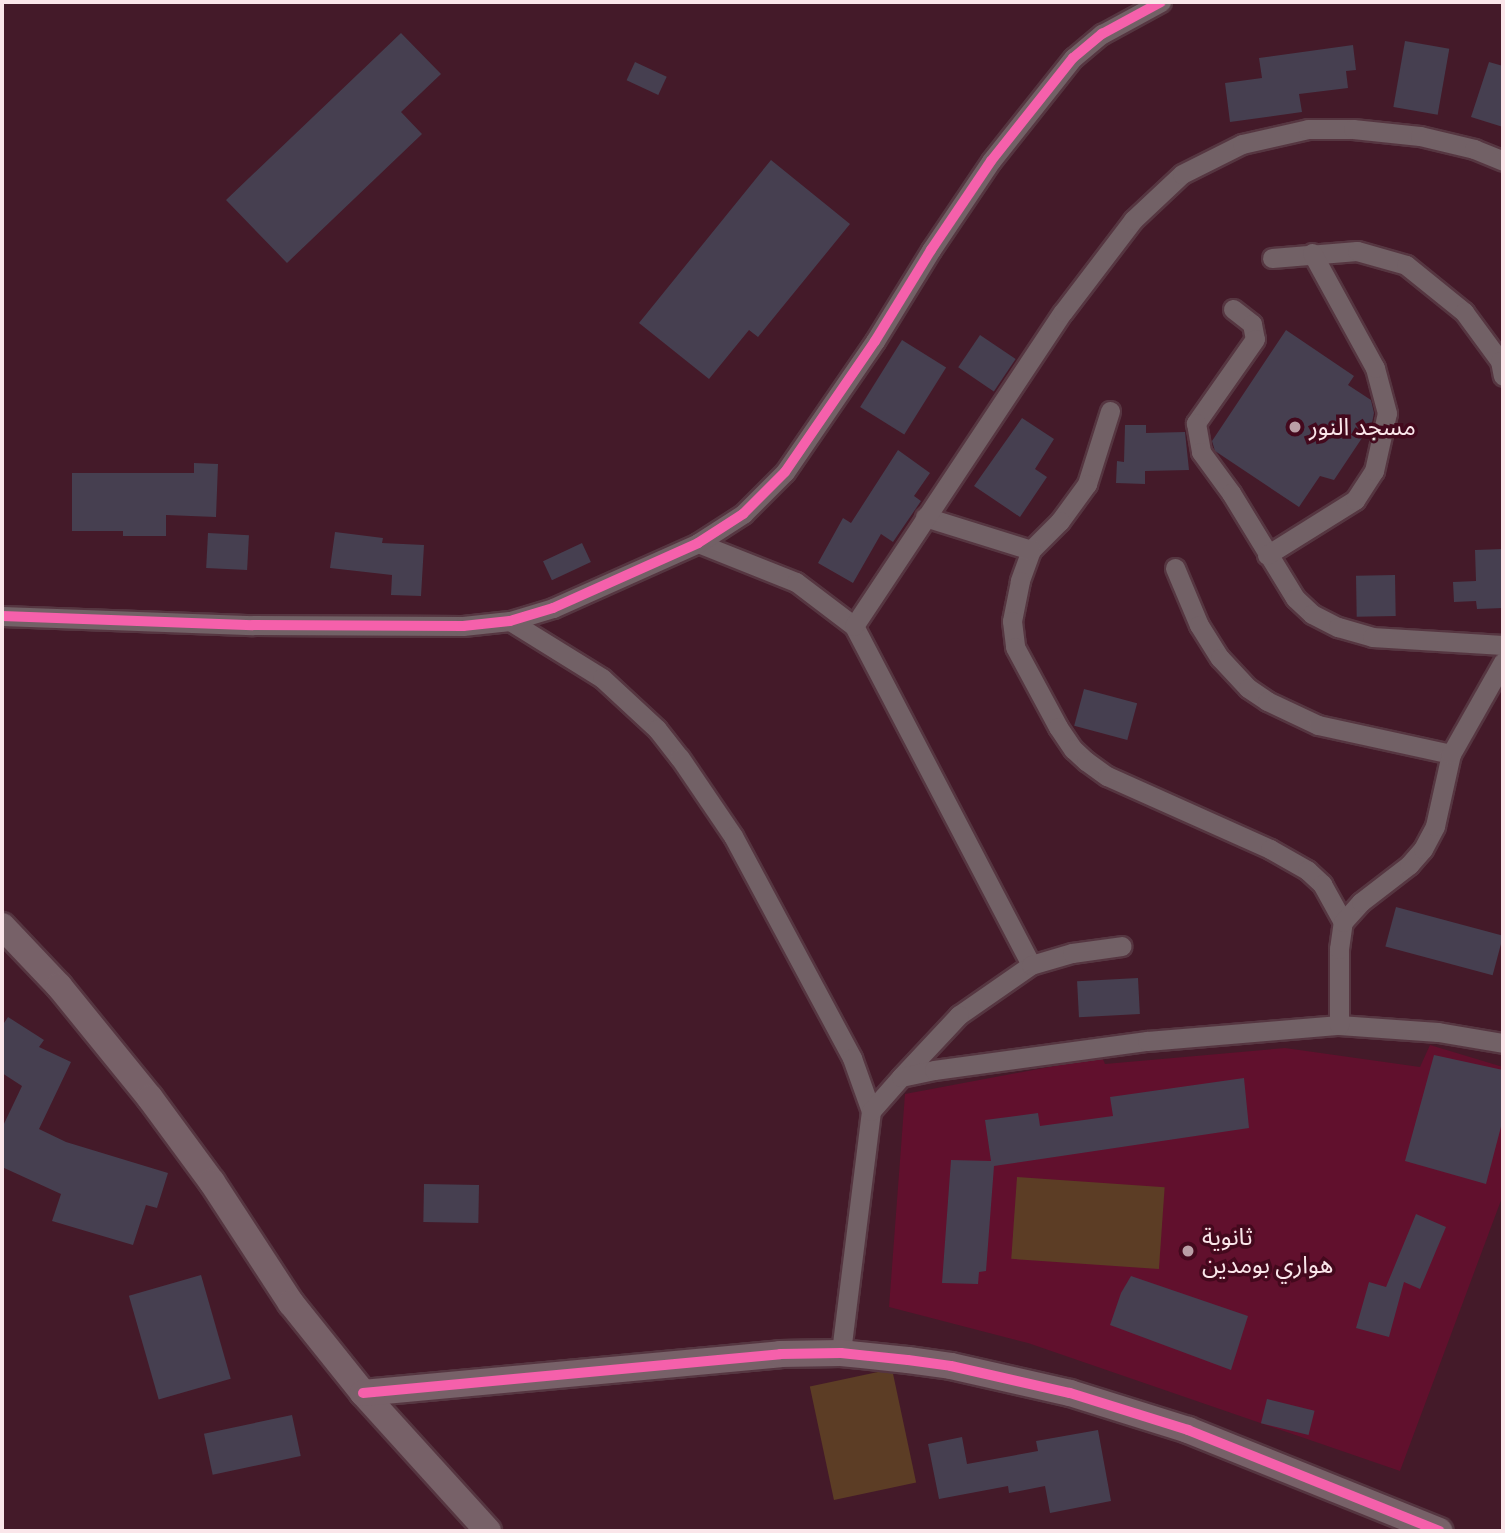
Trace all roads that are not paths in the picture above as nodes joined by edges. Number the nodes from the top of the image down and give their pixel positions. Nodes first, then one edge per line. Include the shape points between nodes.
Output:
1 (1161, 2) edge
2 (1503, 161) edge
3 (1312, 253) junction
4 (1272, 257) dead end
5 (1233, 309) dead end
6 (1503, 376) edge
7 (1111, 411) dead end
8 (925, 517) junction
9 (698, 543) junction
10 (1031, 550) junction
11 (1267, 555) junction
12 (1175, 568) dead end
13 (2, 616) edge
14 (510, 621) junction
15 (854, 626) junction
16 (1503, 645) edge
17 (1503, 662) edge
18 (1451, 754) junction
19 (1343, 922) junction
20 (2, 926) edge
21 (1122, 946) dead end
22 (1031, 965) junction
23 (1339, 1025) junction
24 (1503, 1043) edge
25 (901, 1077) junction
26 (871, 1111) junction
27 (841, 1353) junction
28 (363, 1393) junction
29 (488, 1531) edge
30 (1439, 1531) edge

1 - 9 street via 1102,34 1066,67 991,161 785,472 743,514
2 - 8 street via 1420,136 1353,128 1308,129 1242,144 1182,174 1133,220 1063,312
3 - 4 street
3 - 6 street via 1357,251 1406,265 1464,312 1500,361
3 - 11 street via 1376,368 1387,413 1374,471 1355,500
5 - 11 street via 1252,324 1255,339 1196,423 1201,452
7 - 10 street via 1087,484
8 - 10 street
8 - 15 street
9 - 14 street via 553,608
9 - 15 street via 796,582
10 - 19 street via 1012,621 1015,648 1073,750 1107,776 1307,870 1330,896
11 - 16 street via 1295,598 1312,614 1338,627 1372,637
12 - 18 street via 1199,625 1220,658 1267,701 1318,725
13 - 14 street via 253,625 463,626
14 - 26 street via 602,678 657,729 680,758 774,906 838,1029
15 - 22 street
17 - 18 street
18 - 19 street via 1435,826 1423,849
19 - 23 street
20 - 28 street via 59,986 150,1098 291,1303
21 - 22 street
22 - 25 street via 959,1015
23 - 24 street via 1438,1032
23 - 25 street via 1147,1041
25 - 26 street
26 - 27 street
27 - 28 street via 780,1354
27 - 30 street via 951,1366 1070,1393 1188,1430
28 - 29 street

